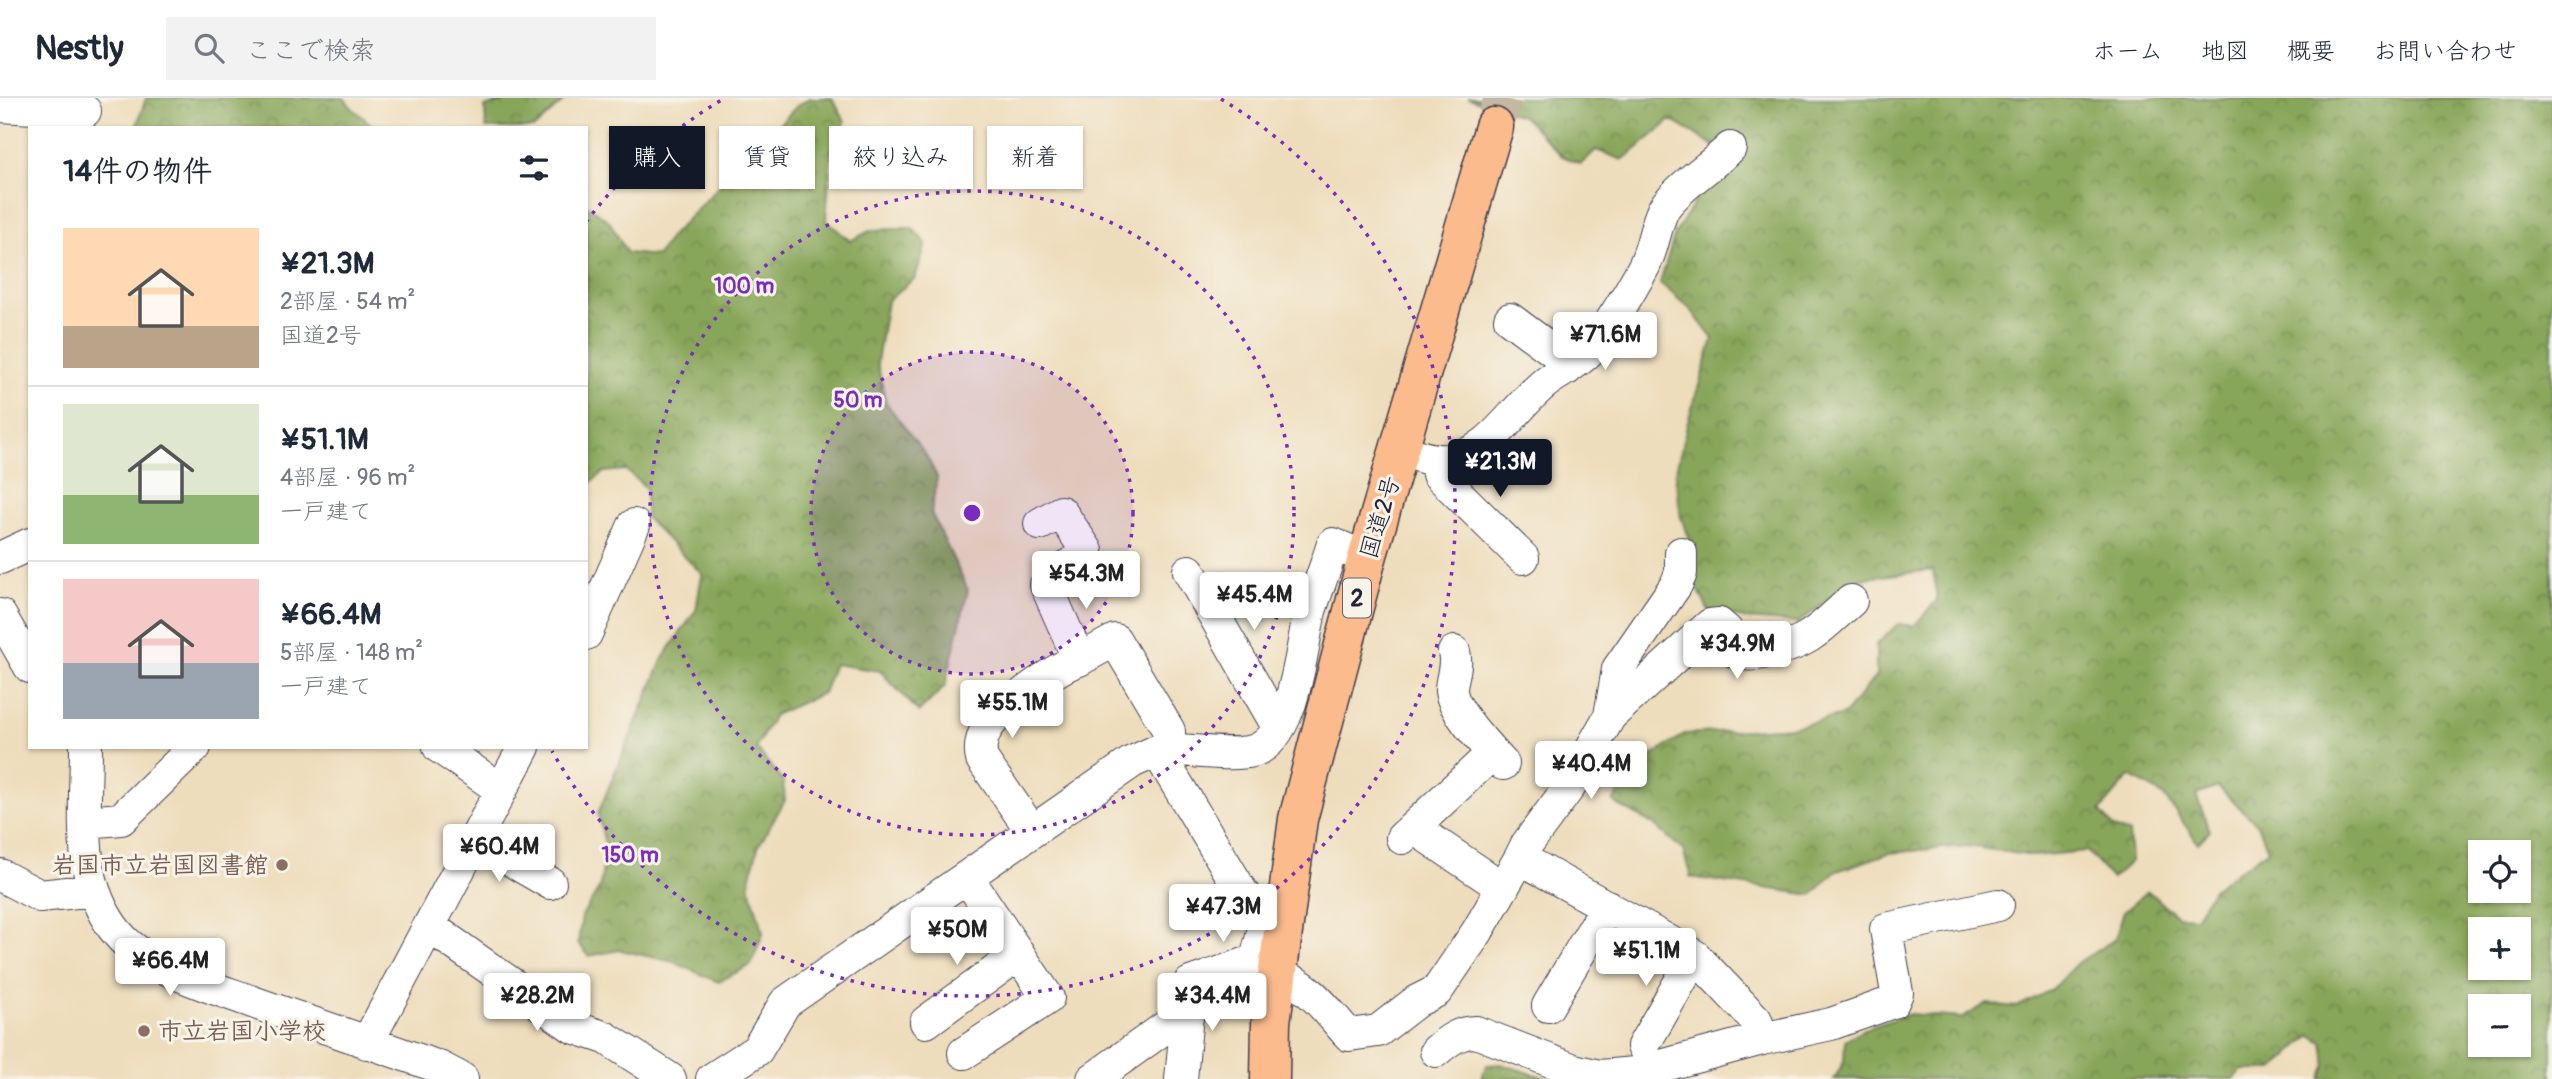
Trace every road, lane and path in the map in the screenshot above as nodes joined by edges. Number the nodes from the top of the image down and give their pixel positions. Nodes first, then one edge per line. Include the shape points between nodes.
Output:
1 (0, 106) edge
2 (86, 112) edge
3 (1494, 127) tunnel mouth
4 (1730, 148) dead end
5 (1510, 319) dead end
6 (1567, 369) junction
7 (1400, 449) junction
8 (1436, 460) junction
9 (1041, 524) dead end
10 (635, 525) dead end
11 (28, 545) edge
12 (1681, 553) dead end
13 (0, 558) edge
14 (1367, 558) junction
15 (1523, 558) dead end
16 (1189, 571) dead end
17 (1851, 601) dead end
18 (0, 615) edge
19 (588, 630) edge
20 (1454, 652) dead end
21 (1079, 660) junction
22 (28, 664) edge
23 (1610, 716) junction
24 (1281, 724) junction
25 (86, 749) edge
26 (193, 749) edge
27 (442, 749) edge
28 (523, 749) edge
29 (1165, 749) junction
30 (500, 789) junction
31 (85, 822) junction
32 (1032, 831) junction
33 (474, 839) junction
34 (1520, 858) junction
35 (0, 875) edge
36 (967, 877) junction
37 (550, 884) dead end
38 (1503, 888) junction
39 (94, 890) junction
40 (1998, 905) dead end
41 (1607, 906) junction
42 (1275, 920) junction
43 (429, 926) junction
44 (1019, 954) junction
45 (1696, 956) junction
46 (1276, 975) junction
47 (1548, 1006) dead end
48 (1187, 1018) junction
49 (926, 1022) dead end
50 (1762, 1039) junction
51 (367, 1042) junction
52 (1643, 1046) dead end
53 (1436, 1051) dead end
54 (964, 1053) dead end
55 (461, 1079) edge
56 (670, 1079) edge
57 (712, 1079) edge
58 (1093, 1079) edge
59 (1181, 1079) edge
60 (1270, 1079) edge

1 - 2 street
3 - 7 highway, 国道2号 / 2
4 - 6 street via 1674,195 1664,209 1642,271 1591,348
5 - 6 street via 1560,356
6 - 8 street via 1536,391 1492,438 1464,455
7 - 8 street
7 - 14 highway, 国道2号 / 2
8 - 15 street via 1438,474
9 - 21 street via 1060,512 1087,551 1046,585
10 - 19 street
11 - 13 street
12 - 23 street via 1676,585 1618,669
14 - 24 street via 1333,544 1310,611
14 - 42 highway, 国道2号 / 2
16 - 24 street via 1273,718
17 - 23 street via 1806,639 1764,653 1743,656 1728,643 1727,631 1719,624 1710,625
18 - 22 street
20 - 38 street via 1457,660 1451,692 1465,720 1498,759 1409,832 1424,835
21 - 29 street via 1115,640 1169,731
21 - 32 street via 1019,696 988,727 979,750
23 - 34 street via 1570,786
24 - 29 street via 1269,742 1255,750
25 - 31 street
26 - 31 street via 121,820
27 - 30 street
28 - 30 street
29 - 32 street via 1132,762
29 - 42 street via 1165,764 1243,894
30 - 33 street
31 - 39 street
32 - 36 street
33 - 37 street
33 - 43 street
34 - 38 street
34 - 41 street
35 - 39 street via 40,896
36 - 44 street
36 - 57 street via 785,1003 757,1050
38 - 46 street via 1437,991 1378,1031 1349,1035 1304,986
39 - 51 street via 109,923 127,943 158,964
40 - 50 street via 1886,929 1897,993 1893,1002 1832,1024
41 - 45 street
41 - 47 street
42 - 46 highway, 国道2号 / 2
42 - 48 street via 1256,960 1190,983
43 - 51 street
43 - 56 street via 573,1027 606,1038
44 - 49 street
44 - 54 street via 1048,998
45 - 50 street via 1756,1020
45 - 52 street
46 - 60 highway, 国道2号 / 2
48 - 58 street via 1167,1026
48 - 59 street
50 - 53 street via 1635,1073 1600,1076 1476,1032 1465,1032
51 - 55 street

